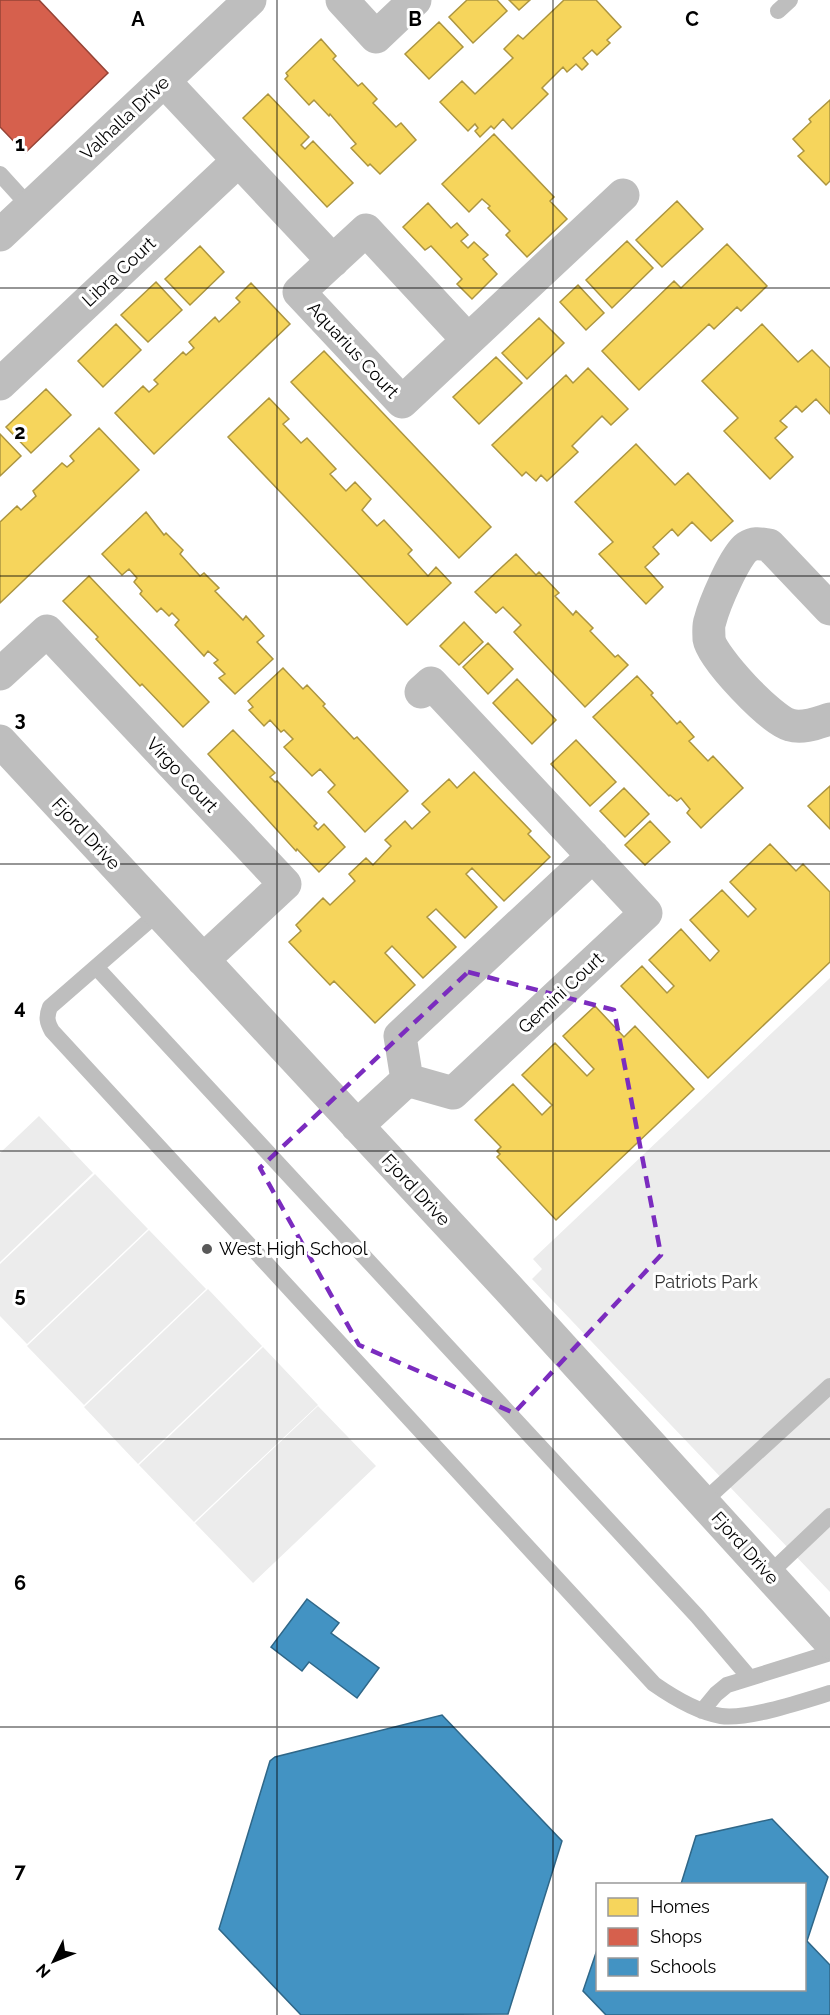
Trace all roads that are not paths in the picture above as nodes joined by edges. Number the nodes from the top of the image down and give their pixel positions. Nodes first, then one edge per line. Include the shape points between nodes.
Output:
1 (342, 0) edge
2 (415, 0) edge
3 (245, 2) edge
4 (164, 81) junction
5 (238, 161) junction
6 (0, 174) edge
7 (623, 195) dead end
8 (30, 207) junction
9 (0, 235) edge
10 (333, 261) junction
11 (468, 340) junction
12 (0, 384) edge
13 (830, 609) edge
14 (0, 674) edge
15 (421, 692) dead end
16 (830, 719) edge
17 (0, 741) edge
18 (593, 855) junction
19 (158, 913) junction
20 (203, 960) junction
21 (96, 967) junction
22 (407, 1080) junction
23 (357, 1126) junction
24 (830, 1386) edge
25 (703, 1502) junction
26 (830, 1516) edge
27 (769, 1574) junction
28 (830, 1642) edge
29 (830, 1653) edge
30 (749, 1677) junction
31 (830, 1693) edge
32 (702, 1711) junction

1 - 2 street via 376,37
3 - 4 street, Valhalla Drive
4 - 5 street
4 - 8 street, Valhalla Drive
5 - 10 street
5 - 12 street, Libra Court
6 - 8 lane
7 - 11 street, Aquarius Court
8 - 9 street, Valhalla Drive
10 - 11 street, Aquarius Court via 366,230
10 - 11 street, Aquarius Court via 299,292 402,402
13 - 16 street via 770,545 757,543 745,548 723,585 709,623 710,642 718,659 774,718 801,726
14 - 20 street, Virgo Court via 47,631 285,884
15 - 18 street, Gemini Court via 431,682
17 - 19 street, Fjord Drive
18 - 22 street via 400,1036
18 - 22 street, Gemini Court via 646,913 453,1093
19 - 20 street, Fjord Drive
19 - 21 lane
20 - 23 street, Fjord Drive
21 - 30 lane
21 - 32 lane via 50,1007 47,1015 52,1031 654,1684
22 - 23 street
23 - 25 street, Fjord Drive
24 - 25 lane
25 - 27 street, Fjord Drive
26 - 27 lane
27 - 28 street, Fjord Drive
29 - 30 lane
30 - 32 lane via 727,1685
31 - 32 lane via 738,1716

